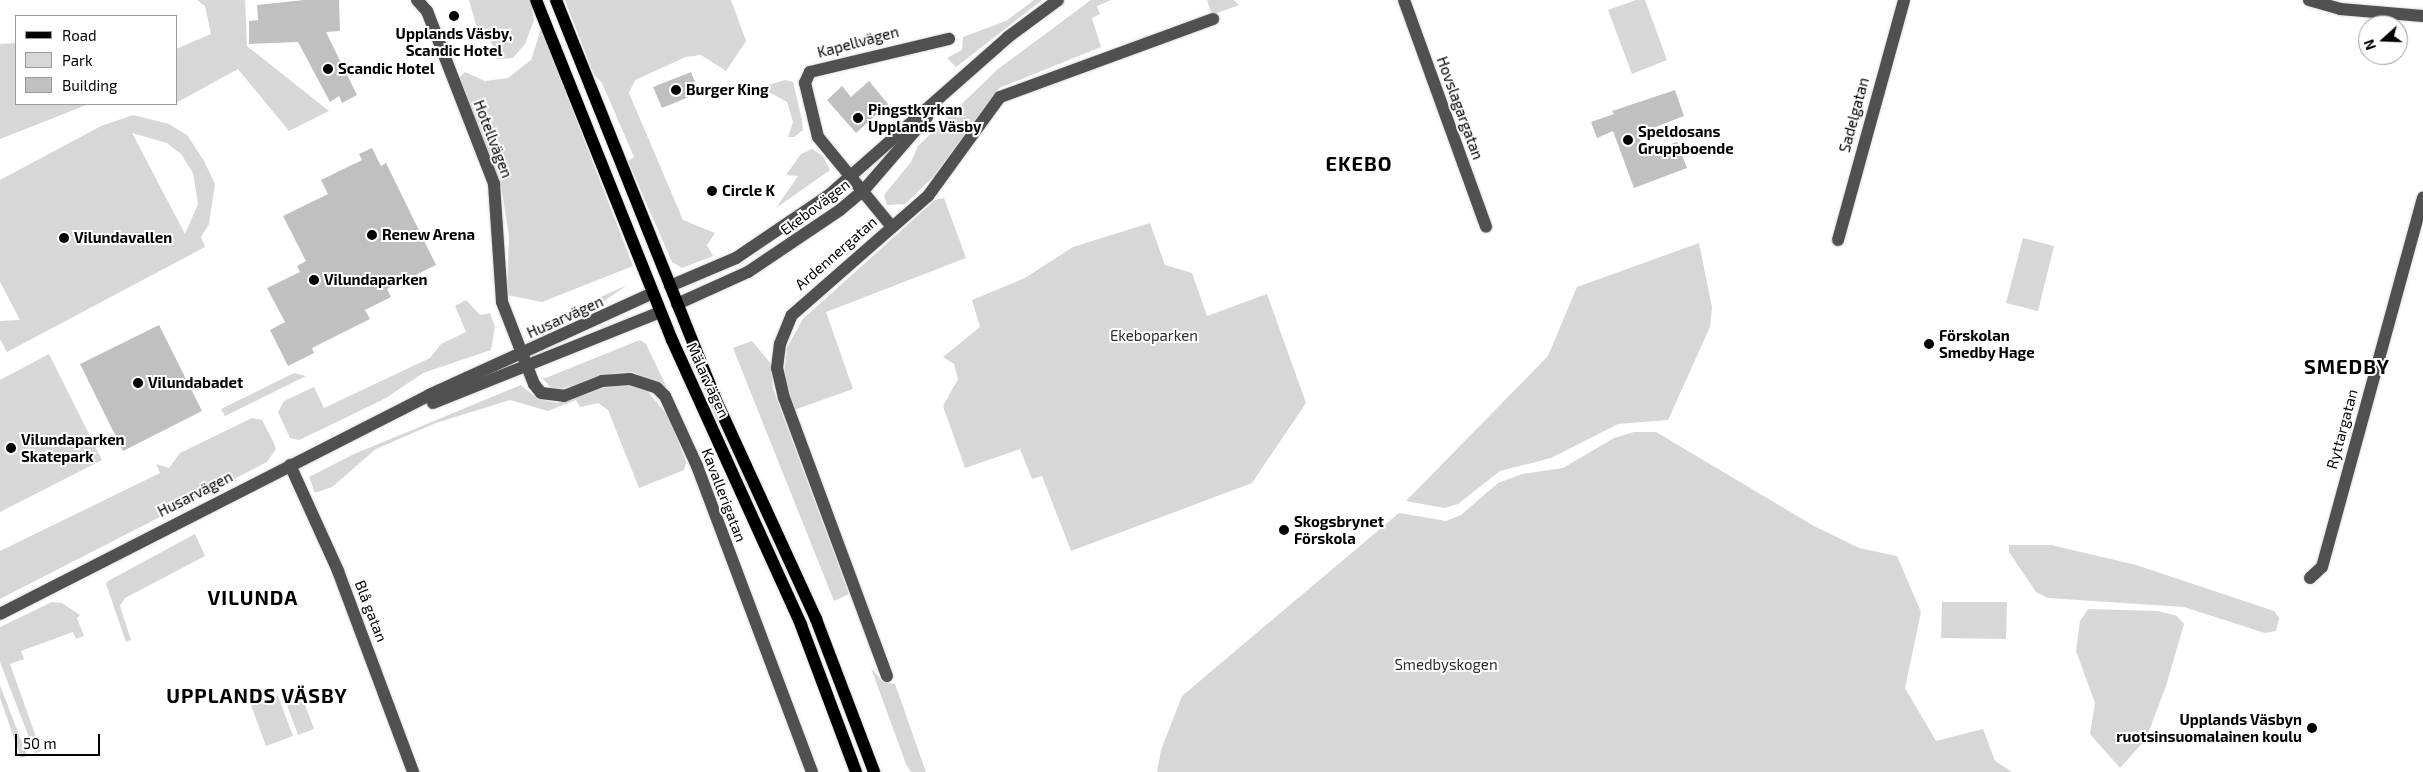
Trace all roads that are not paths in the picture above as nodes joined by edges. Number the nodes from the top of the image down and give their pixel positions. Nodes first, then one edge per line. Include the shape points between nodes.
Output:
1 (417, 0) edge
2 (536, 0) edge
3 (556, 0) edge
4 (1058, 0) edge
5 (1404, 0) edge
6 (1904, 0) edge
7 (2309, 0) edge
8 (2423, 16) edge
9 (1213, 19) dead end
10 (949, 39) dead end
11 (942, 98) junction
12 (851, 177) junction
13 (863, 191) junction
14 (2423, 198) edge
15 (892, 227) junction
16 (1486, 227) dead end
17 (1838, 240) dead end
18 (670, 286) junction
19 (653, 294) junction
20 (677, 304) junction
21 (660, 312) junction
22 (524, 360) junction
23 (290, 465) junction
24 (2310, 578) dead end
25 (0, 614) edge
26 (887, 676) dead end
27 (413, 772) edge
28 (812, 772) edge
29 (856, 772) edge
30 (874, 772) edge

1 - 22 street, Hotellvägen via 427,11 494,184 502,302
2 - 19 main road, Mälarvägen
3 - 18 main road, Mälarvägen
4 - 11 street, Ekebovägen via 1008,37
5 - 16 street, Hovslagargatan
6 - 17 street, Sadelgatan
7 - 8 street via 2340,9
9 - 15 street, Ardennergatan via 1000,97 928,196
10 - 12 street, Kapellvägen via 810,72 805,83 818,138
11 - 12 street, Ekebovägen
11 - 13 street, Ekebovägen
12 - 13 street, Kapellvägen
12 - 18 street, Ekebovägen via 736,258
13 - 15 street, Kapellvägen
13 - 20 street, Ekebovägen via 782,252
14 - 24 street, Ryttargatan via 2322,567
15 - 26 street, Ardennergatan via 792,315 780,344 777,368 791,418
18 - 19 main road
18 - 20 main road, Mälarvägen
19 - 21 main road, Mälarvägen
19 - 22 street, Husarvägen
20 - 21 main road
20 - 30 main road, Mälarvägen via 714,396 816,619
21 - 22 street, Husarvägen
21 - 29 main road, Mälarvägen via 801,625
22 - 23 street, Husarvägen via 429,395 409,409
22 - 28 street, Kavallerigatan via 534,384 551,396 564,396 602,381 630,379 657,388 665,396 697,466
23 - 25 street, Husarvägen
23 - 27 street, Blå gatan via 338,571

